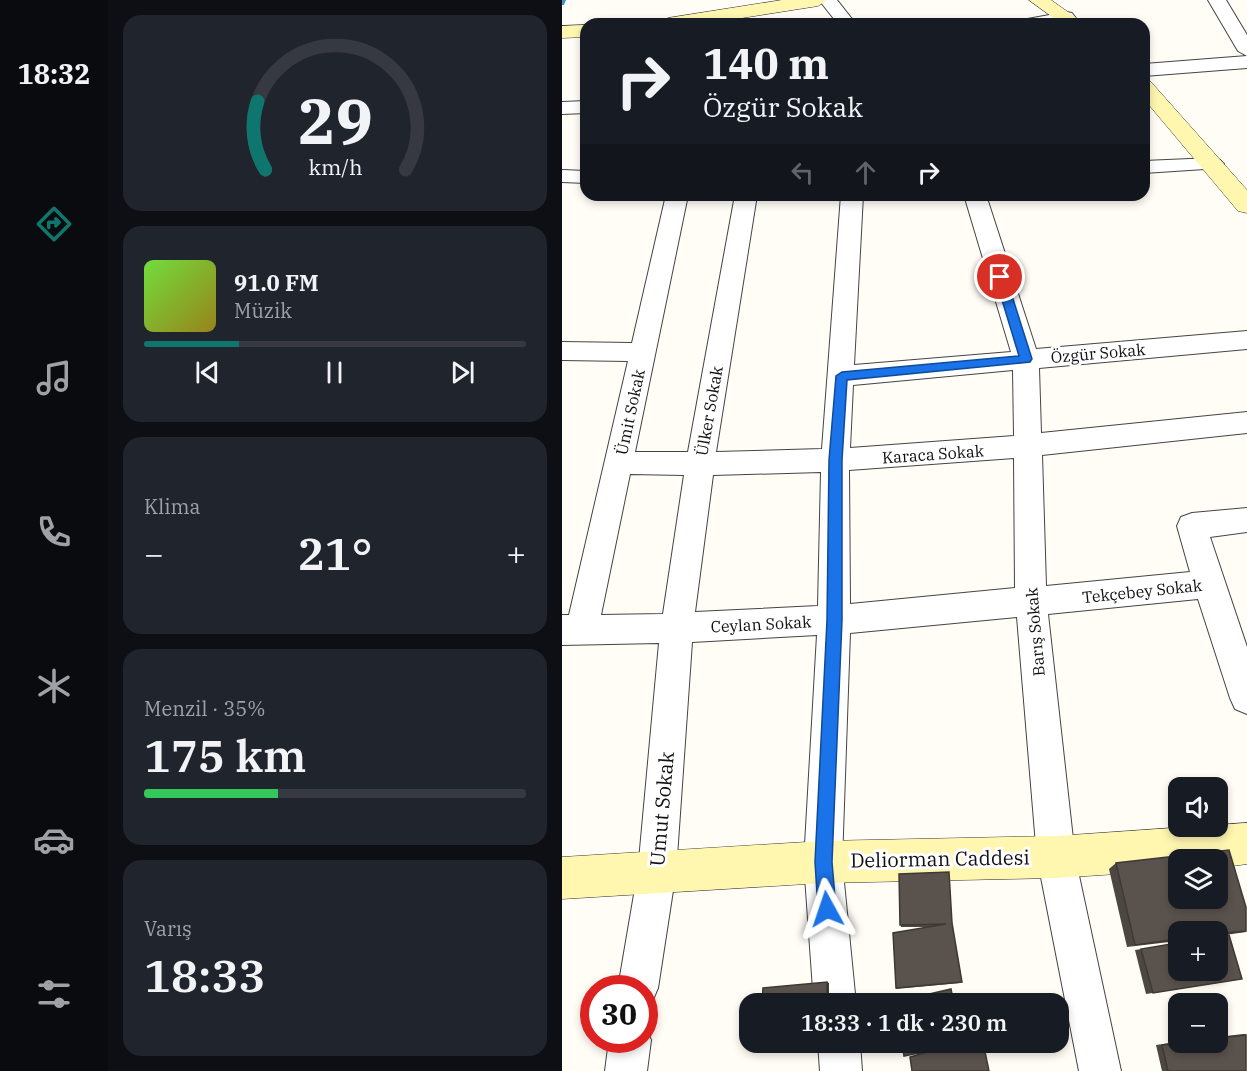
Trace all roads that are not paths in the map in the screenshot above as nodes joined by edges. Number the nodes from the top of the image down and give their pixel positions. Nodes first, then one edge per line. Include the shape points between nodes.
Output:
1 (818, 0) edge
2 (828, 0) edge
3 (1217, 0) edge
4 (1042, 1) edge
5 (721, 18) edge
6 (842, 18) edge
7 (1067, 18) edge
8 (580, 31) edge
9 (562, 32) edge
10 (1246, 51) edge
11 (1246, 62) edge
12 (1150, 70) edge
13 (1150, 93) edge
14 (580, 107) edge
15 (562, 108) edge
16 (1213, 164) junction
17 (1150, 166) edge
18 (562, 176) edge
19 (580, 177) edge
20 (676, 201) edge
21 (745, 201) edge
22 (852, 201) edge
23 (977, 201) edge
24 (1246, 204) edge
25 (1246, 340) edge
26 (562, 351) edge
27 (643, 351) junction
28 (1026, 359) junction
29 (842, 376) junction
30 (1246, 422) edge
31 (1028, 448) junction
32 (835, 460) junction
33 (618, 463) junction
34 (700, 465) junction
35 (1246, 520) edge
36 (1209, 584) junction
37 (1031, 602) junction
38 (834, 620) junction
39 (677, 628) junction
40 (572, 630) edge
41 (1237, 640) edge
42 (1246, 698) edge
43 (1233, 856) edge
44 (1056, 857) junction
45 (823, 862) junction
46 (656, 871) junction
47 (562, 878) edge
48 (640, 975) edge
49 (834, 993) edge
50 (629, 1053) edge
51 (840, 1053) edge
52 (626, 1071) edge
53 (841, 1071) edge
54 (1100, 1071) edge

1 - 5 street
2 - 6 street
3 - 10 street
4 - 7 street
8 - 9 street
11 - 12 street
13 - 16 street
14 - 15 street
16 - 17 street
16 - 24 street
18 - 19 street
20 - 27 street, Ümit Sokak
21 - 34 street, Ülker Sokak
22 - 29 street
23 - 28 street, Barış Sokak
25 - 28 street, Özgür Sokak
26 - 27 street
27 - 33 street, Ümit Sokak
28 - 29 street, Özgür Sokak
28 - 31 street, Barış Sokak
29 - 32 street
30 - 31 street, Karaca Sokak
31 - 32 street, Karaca Sokak
31 - 37 street, Barış Sokak
32 - 34 street, Karaca Sokak
32 - 38 street
33 - 34 street, Karaca Sokak
33 - 40 street, Ümit Sokak
34 - 39 street, Ülker Sokak
35 - 36 street, Tekçebey Sokak via 1192,526
36 - 37 street, Tekçebey Sokak
36 - 41 street
37 - 38 street, Ceylan Sokak
37 - 44 street, Barış Sokak
38 - 39 street, Ceylan Sokak
38 - 45 street
39 - 40 street, Ceylan Sokak
39 - 46 street, Umut Sokak
41 - 42 street
43 - 44 street, Deliorman Caddesi
44 - 45 street, Deliorman Caddesi
44 - 54 street, Barış Sokak
45 - 46 street, Deliorman Caddesi
45 - 49 street
46 - 47 street, Deliorman Caddesi
46 - 48 street, Umut Sokak
50 - 52 street
51 - 53 street

